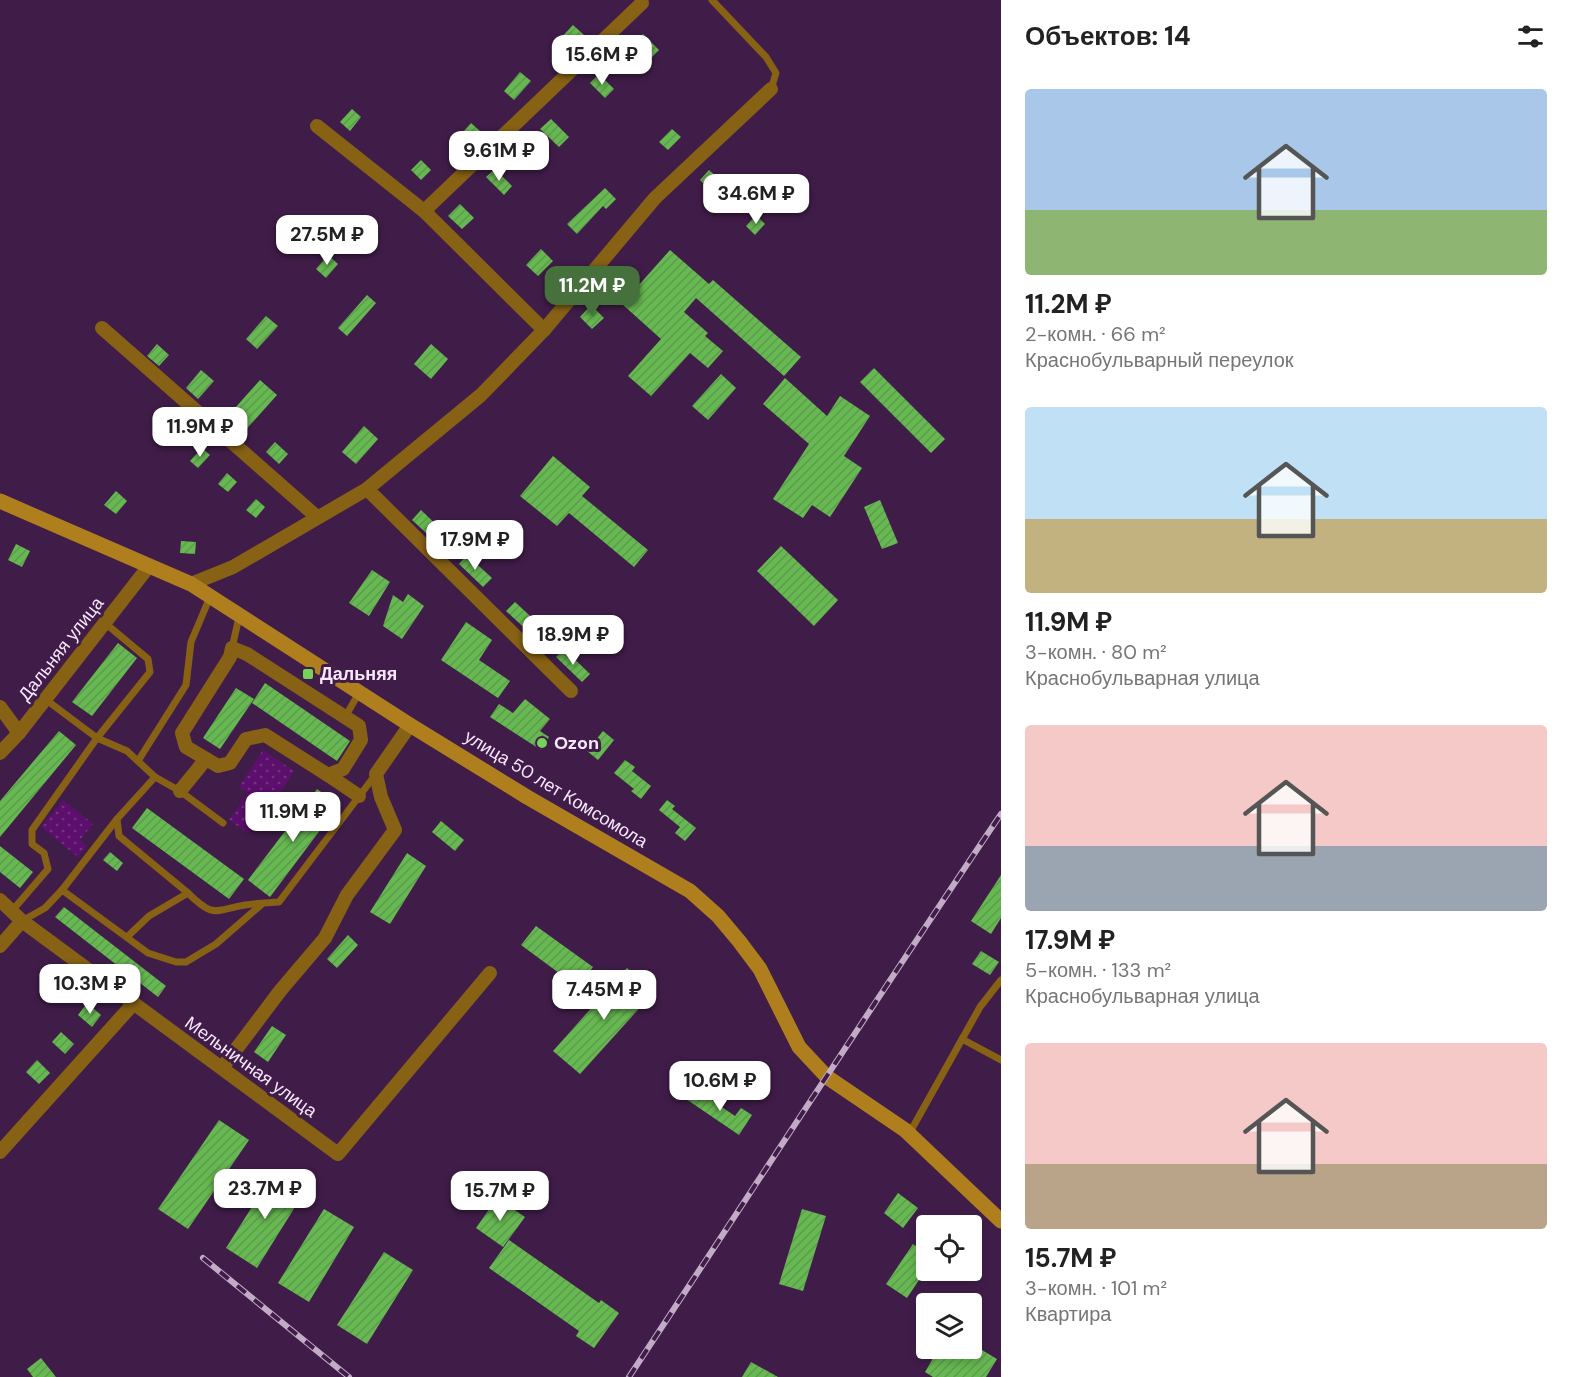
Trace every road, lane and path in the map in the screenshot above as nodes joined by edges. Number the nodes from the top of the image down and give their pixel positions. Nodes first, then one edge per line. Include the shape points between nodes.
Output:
1 (712, 0) edge
2 (642, 3) dead end
3 (771, 89) joint
4 (317, 126) dead end
5 (424, 211) junction
6 (102, 328) dead end
7 (544, 330) junction
8 (367, 489) junction
9 (0, 501) edge
10 (317, 516) junction
11 (149, 566) junction
12 (191, 584) junction
13 (210, 597) junction
14 (239, 616) junction
15 (105, 623) junction
16 (232, 648) junction
17 (572, 692) dead end
18 (359, 693) junction
19 (45, 699) junction
20 (0, 707) edge
21 (345, 717) junction
22 (411, 725) junction
23 (19, 733) junction
24 (97, 738) junction
25 (0, 753) edge
26 (206, 759) junction
27 (138, 761) junction
28 (376, 774) junction
29 (328, 775) junction
30 (155, 777) junction
31 (180, 791) junction
32 (359, 796) junction
33 (117, 819) junction
34 (223, 823) dead end
35 (62, 890) junction
36 (188, 893) junction
37 (0, 900) edge
38 (262, 904) junction
39 (17, 916) junction
40 (127, 937) junction
41 (0, 946) edge
42 (490, 973) dead end
43 (1001, 980) edge
44 (134, 1003) junction
45 (962, 1039) junction
46 (1001, 1060) edge
47 (222, 1068) junction
48 (909, 1134) junction
49 (0, 1152) edge
50 (1001, 1221) edge

1 - 3 lane via 766,57 776,73
2 - 5 street
3 - 7 street via 655,198
4 - 5 street
5 - 7 street
6 - 10 street
7 - 8 street via 481,394
8 - 10 street
8 - 17 street
9 - 11 street, улица 50 лет Комсомола
10 - 12 street via 233,567
11 - 12 street, улица 50 лет Комсомола
11 - 15 street, Дальняя улица
12 - 13 street, улица 50 лет Комсомола
13 - 14 street, улица 50 лет Комсомола
13 - 27 lane via 190,642 186,685
14 - 16 lane
14 - 18 street, улица 50 лет Комсомола
15 - 19 street, Дальняя улица
15 - 24 lane via 148,659 150,672
16 - 21 street
16 - 26 street via 182,733 186,747
18 - 21 lane
18 - 22 street, улица 50 лет Комсомола
19 - 23 street, Дальняя улица
19 - 24 lane
20 - 23 street
21 - 29 street via 359,726 362,740 343,770
22 - 28 street
22 - 48 street, улица 50 лет Комсомола via 690,891 718,916 760,969 799,1047 827,1077
23 - 25 street, Дальняя улица
24 - 27 lane via 128,751
24 - 39 lane via 32,830 32,844 44,853 48,869
26 - 29 street via 218,766 230,764 246,740 265,735
26 - 31 street
27 - 30 lane
28 - 32 lane
28 - 47 street via 395,830 347,895 325,939
29 - 32 street
30 - 31 lane
30 - 33 lane
31 - 34 lane
32 - 38 lane via 279,902
33 - 35 lane
33 - 36 lane via 118,836
35 - 39 lane via 45,908
35 - 40 lane
36 - 38 lane via 210,910
36 - 40 lane via 149,916
37 - 39 street, Мельничная улица
38 - 40 lane via 216,944 186,962 148,953
39 - 41 street
39 - 44 street, Мельничная улица
42 - 47 street, Мельничная улица via 339,1154
43 - 45 lane via 980,1006
44 - 47 street, Мельничная улица
44 - 49 street
45 - 46 lane
45 - 48 lane
48 - 50 street, улица 50 лет Комсомола

